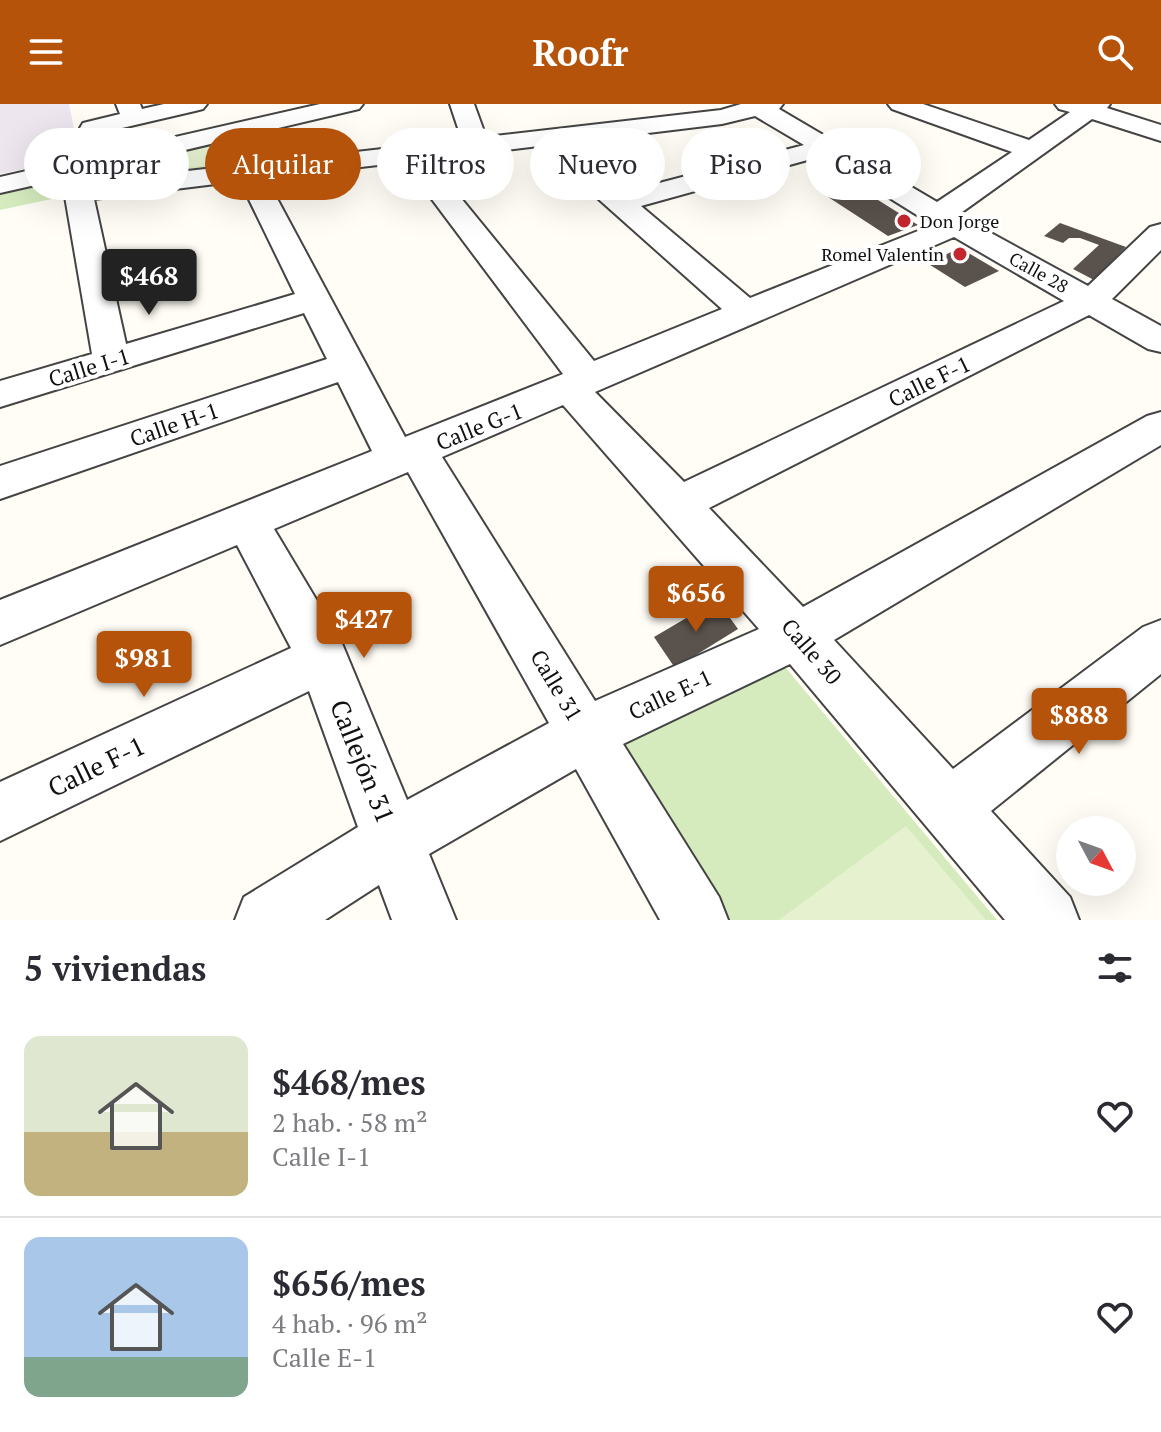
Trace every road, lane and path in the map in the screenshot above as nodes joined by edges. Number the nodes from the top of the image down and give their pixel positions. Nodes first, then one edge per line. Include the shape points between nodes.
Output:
1 (195, 104) edge
2 (351, 104) edge
3 (462, 104) edge
4 (592, 104) edge
5 (900, 104) edge
6 (761, 105) edge
7 (1084, 106) edge
8 (131, 111) edge
9 (92, 128) dead end
10 (471, 128) edge
11 (613, 128) edge
12 (631, 128) edge
13 (1161, 133) edge
14 (806, 136) edge
15 (189, 149) edge
16 (1032, 150) junction
17 (806, 153) edge
18 (24, 183) edge
19 (0, 185) edge
20 (81, 200) edge
21 (264, 200) edge
22 (445, 200) edge
23 (615, 200) edge
24 (911, 200) edge
25 (618, 203) junction
26 (947, 221) junction
27 (1161, 233) edge
28 (316, 298) junction
29 (1091, 301) junction
30 (749, 315) junction
31 (1161, 341) edge
32 (111, 359) junction
33 (348, 365) junction
34 (580, 385) junction
35 (0, 394) edge
36 (1161, 426) edge
37 (407, 456) junction
38 (0, 483) edge
39 (680, 503) junction
40 (247, 522) junction
41 (0, 623) edge
42 (799, 635) junction
43 (1161, 643) edge
44 (323, 658) junction
45 (586, 733) junction
46 (949, 808) junction
47 (0, 812) edge
48 (394, 840) junction
49 (267, 920) edge
50 (424, 920) edge
51 (696, 920) edge
52 (1047, 920) edge

1 - 8 street
2 - 15 street
3 - 10 street
4 - 11 street
5 - 16 street
6 - 12 street via 722,117
6 - 14 street, Calle 28
7 - 13 street
7 - 16 street, Calle G-1
8 - 9 street
16 - 26 street, Calle G-1
17 - 25 street
18 - 19 street
20 - 32 street
21 - 28 street, Calle 31
22 - 34 street, Calle 30
23 - 25 street
24 - 26 street, Calle 28
25 - 30 street
26 - 29 street, Calle 28
26 - 30 street, Calle G-1
27 - 29 street, Calle F-1
28 - 32 street, Calle I-1
28 - 33 street, Calle 31
29 - 31 street, Calle 28
29 - 39 street, Calle F-1
30 - 34 street, Calle G-1
32 - 35 street, Calle I-1
33 - 37 street, Calle 31
33 - 38 street, Calle H-1
34 - 37 street, Calle G-1
34 - 39 street, Calle 30
36 - 42 street, Calle E-1
37 - 40 street, Calle G-1
37 - 45 street, Calle 31
39 - 42 street, Calle 30
40 - 41 street, Calle G-1
40 - 44 street, Callejón 31
42 - 45 street, Calle E-1
42 - 46 street, Calle 30
43 - 46 street
44 - 47 street, Calle F-1
44 - 48 street, Callejón 31
45 - 48 street, Calle E-1
45 - 51 street, Calle 31
46 - 52 street, Calle 30
48 - 49 street, Calle E-1
48 - 50 street, Callejón 31

